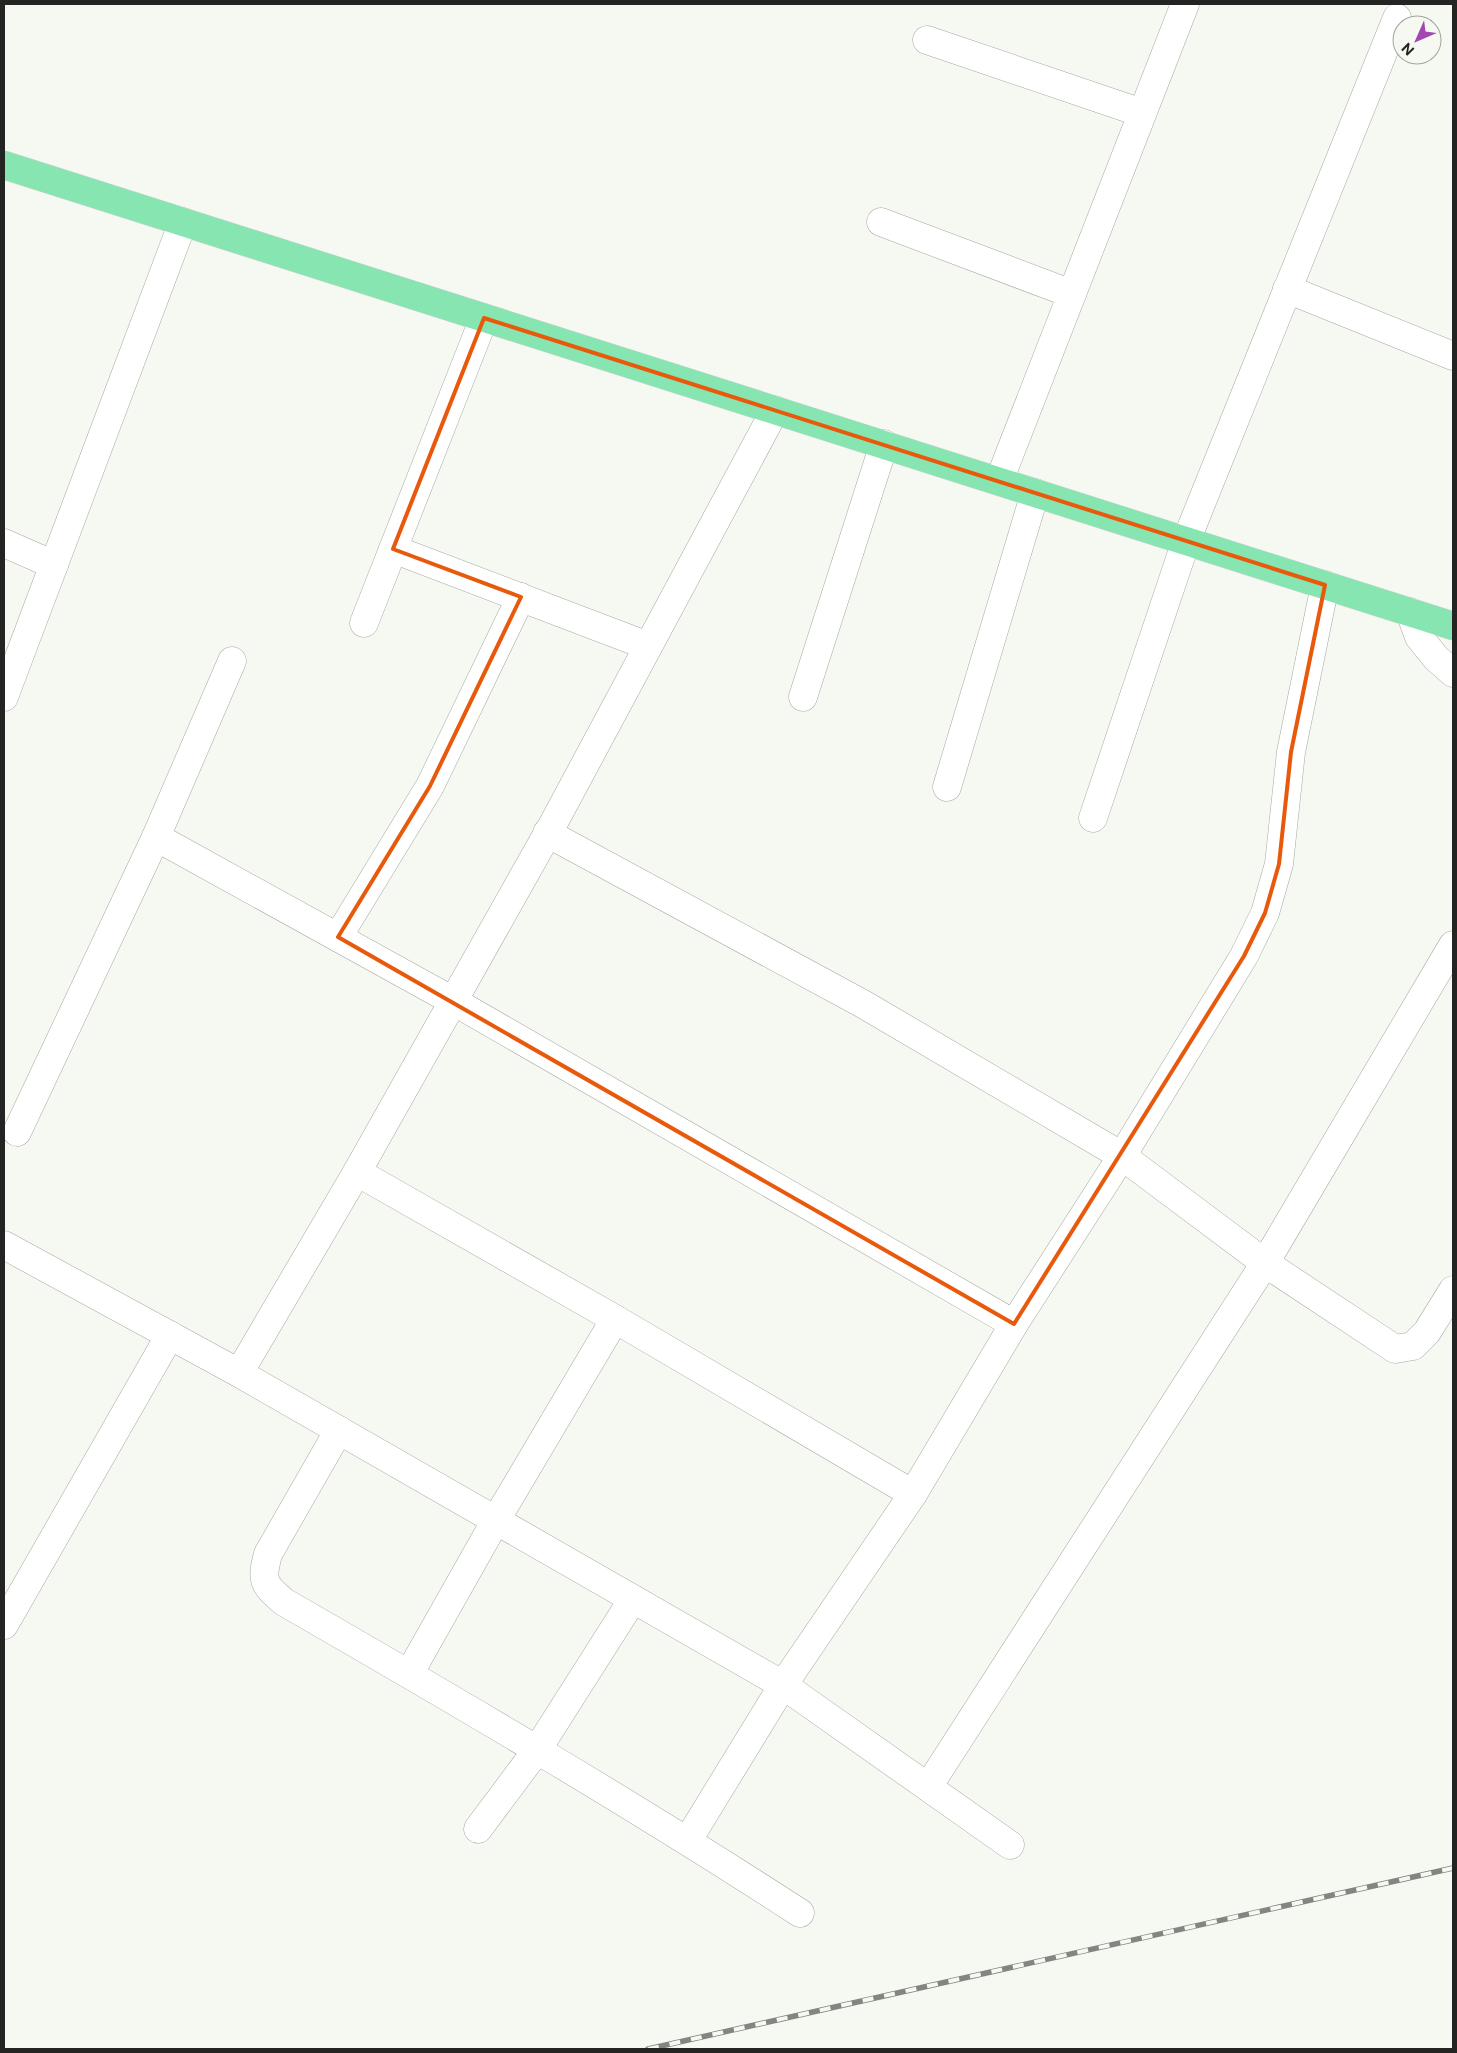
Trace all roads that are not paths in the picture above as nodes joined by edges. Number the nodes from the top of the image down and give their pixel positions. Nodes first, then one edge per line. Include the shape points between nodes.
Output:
1 (1185, 4) edge
2 (1392, 30) edge
3 (928, 40) dead end
4 (1142, 113) junction
5 (4, 165) edge
6 (183, 222) junction
7 (881, 222) dead end
8 (1287, 289) junction
9 (1072, 294) junction
10 (484, 318) junction
11 (1453, 356) edge
12 (775, 410) junction
13 (884, 444) junction
14 (999, 481) junction
15 (1035, 493) junction
16 (1186, 540) junction
17 (4, 543) edge
18 (393, 549) junction
19 (54, 565) junction
20 (1325, 585) junction
21 (521, 597) junction
22 (1410, 612) junction
23 (364, 623) dead end
24 (1453, 626) edge
25 (648, 646) junction
26 (232, 662) dead end
27 (1453, 673) edge
28 (4, 697) edge
29 (802, 697) dead end
30 (947, 786) dead end
31 (1093, 818) dead end
32 (547, 833) junction
33 (156, 837) junction
34 (338, 937) junction
35 (1453, 945) edge
36 (453, 1001) junction
37 (17, 1132) dead end
38 (1122, 1156) junction
39 (357, 1172) junction
40 (7, 1254) edge
41 (1265, 1263) junction
42 (1453, 1290) edge
43 (615, 1319) junction
44 (1014, 1324) junction
45 (170, 1335) junction
46 (239, 1373) junction
47 (339, 1430) junction
48 (913, 1494) junction
49 (496, 1520) junction
50 (633, 1599) junction
51 (4, 1625) edge
52 (409, 1674) junction
53 (783, 1685) junction
54 (537, 1750) junction
55 (928, 1787) junction
56 (478, 1829) dead end
57 (688, 1840) junction
58 (1010, 1845) dead end
59 (800, 1913) dead end

1 - 4 street
2 - 8 street
3 - 4 street
4 - 9 street
5 - 6 main road
6 - 10 main road
6 - 19 street
7 - 9 street
8 - 11 street
8 - 16 street
9 - 14 street
10 - 12 main road
10 - 18 street
12 - 13 main road
12 - 25 street
13 - 14 main road
13 - 29 street
14 - 15 main road
15 - 16 main road
15 - 30 street
16 - 20 main road
16 - 31 street
17 - 19 street
18 - 21 street
18 - 23 street
19 - 28 street
20 - 22 main road
20 - 38 street via 1291,752 1279,864 1265,912 1244,956
21 - 25 street
21 - 34 street via 430,786
22 - 24 main road
22 - 27 street via 1418,636
25 - 32 street
26 - 33 street
32 - 36 street
32 - 38 street via 863,1004
33 - 34 street
33 - 37 street
34 - 36 street
35 - 41 street
36 - 39 street
36 - 44 street
38 - 41 street
38 - 44 street
39 - 43 street
39 - 46 street
40 - 45 street
41 - 42 street via 1394,1349 1413,1346 1427,1332
41 - 55 street
43 - 48 street
43 - 49 street
44 - 48 street
45 - 46 street
45 - 51 street
46 - 47 street
47 - 49 street
47 - 52 street via 268,1554 263,1575 270,1590 284,1602
48 - 53 street
49 - 50 street
49 - 52 street
50 - 53 street
50 - 54 street
52 - 54 street
53 - 55 street
53 - 57 street
54 - 56 street
54 - 57 street
55 - 58 street
57 - 59 street

